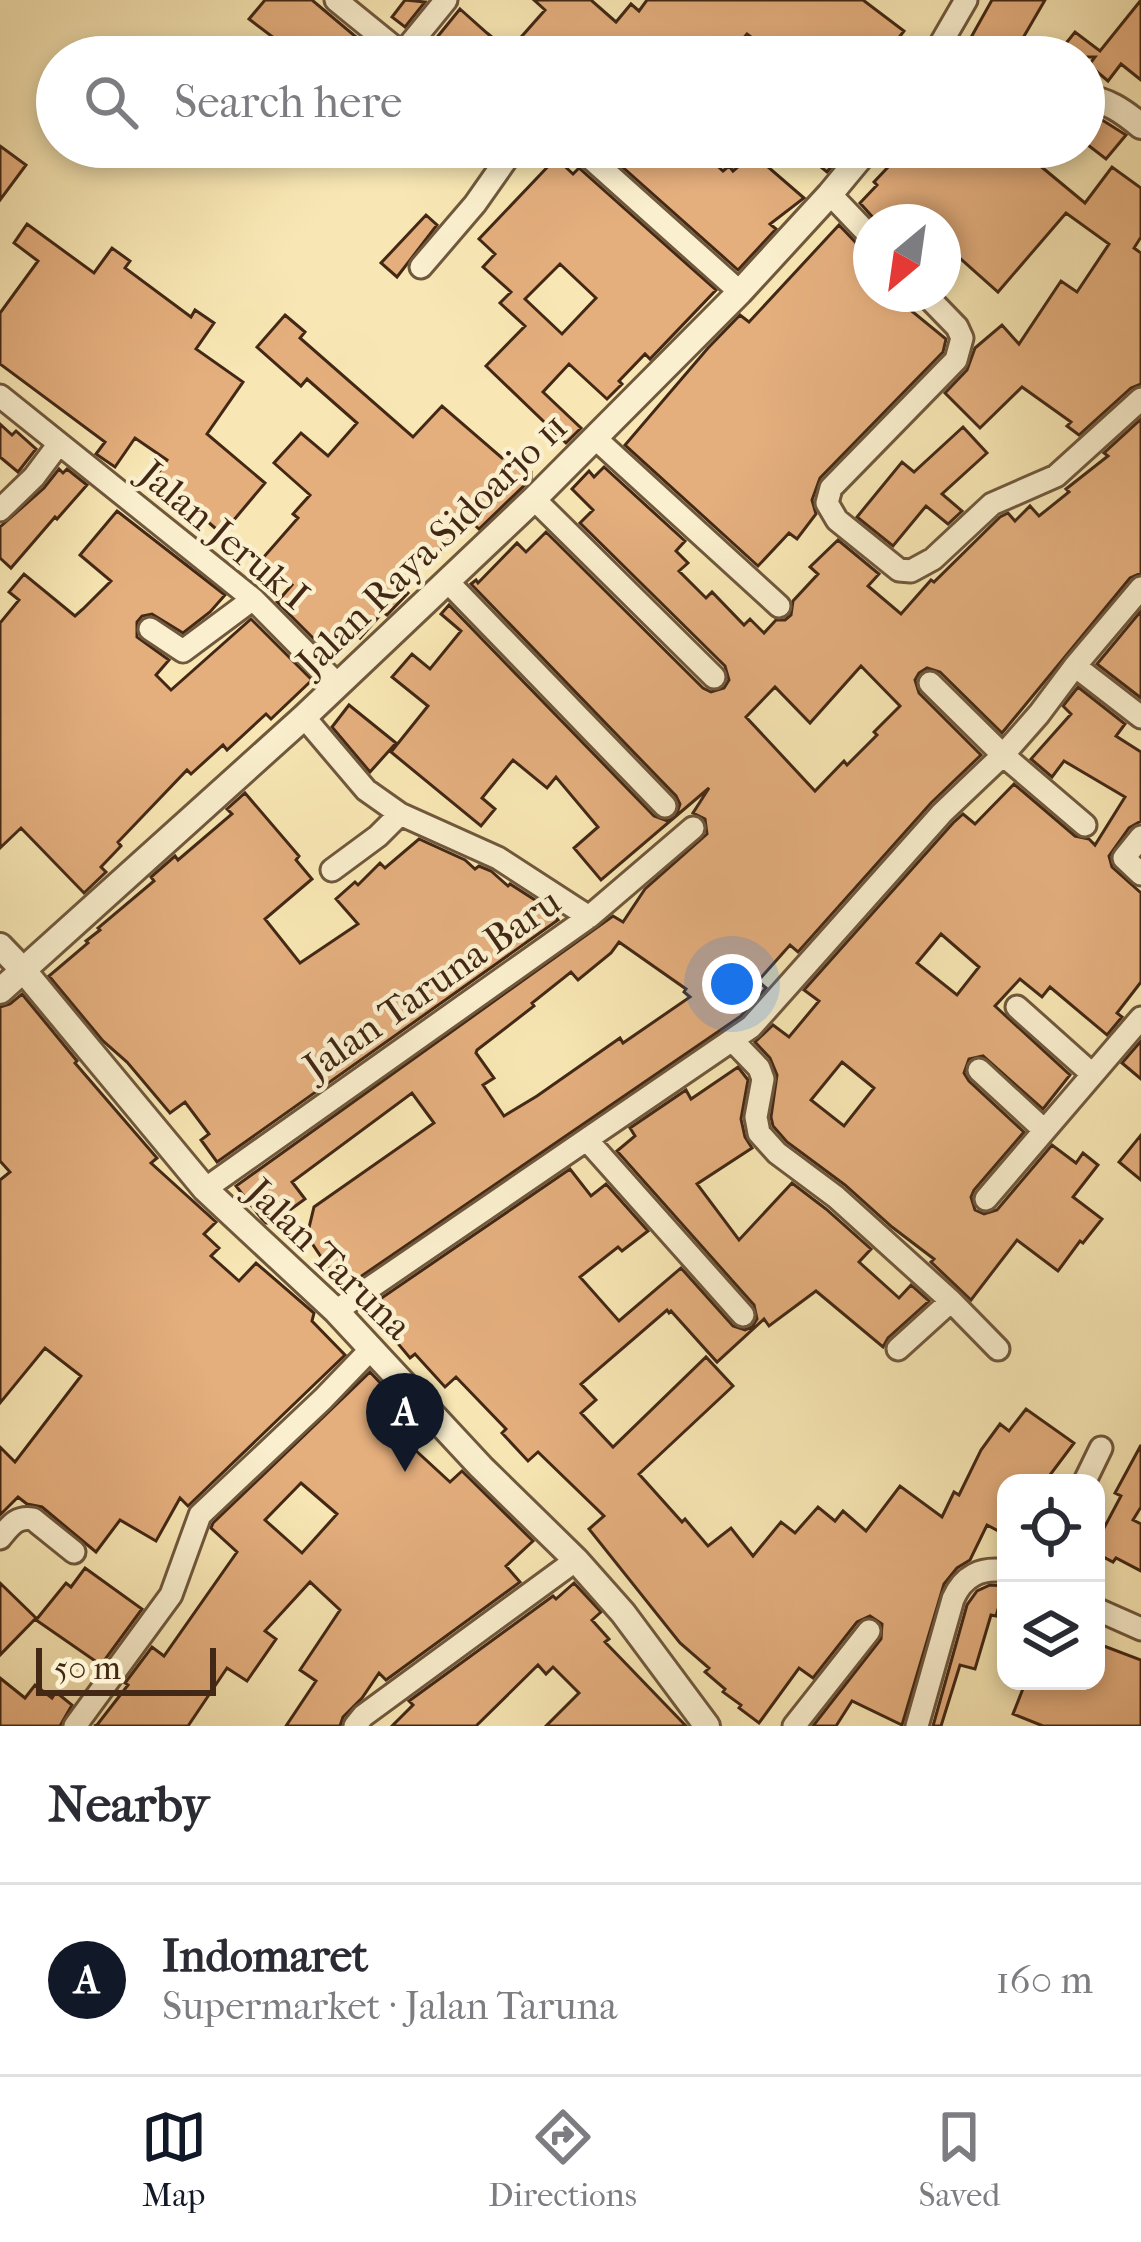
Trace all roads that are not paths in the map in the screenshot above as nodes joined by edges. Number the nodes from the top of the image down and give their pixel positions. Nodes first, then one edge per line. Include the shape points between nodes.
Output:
1 (336, 0) edge
2 (446, 0) edge
3 (966, 0) edge
4 (381, 36) edge
5 (419, 36) edge
6 (945, 36) edge
7 (1105, 101) edge
8 (1141, 126) edge
9 (500, 168) edge
10 (601, 168) edge
11 (852, 168) edge
12 (830, 194) junction
13 (853, 218) edge
14 (422, 267) dead end
15 (740, 292) junction
16 (942, 312) edge
17 (0, 396) edge
18 (1141, 399) edge
19 (595, 438) junction
20 (58, 445) junction
21 (534, 499) junction
22 (0, 510) edge
23 (448, 581) junction
24 (1141, 588) edge
25 (254, 599) junction
26 (779, 606) dead end
27 (150, 629) dead end
28 (1075, 666) junction
29 (714, 676) dead end
30 (930, 683) dead end
31 (338, 686) junction
32 (1141, 717) edge
33 (304, 718) junction
34 (1003, 755) junction
35 (665, 806) dead end
36 (400, 814) junction
37 (1085, 825) dead end
38 (693, 828) dead end
39 (1141, 837) edge
40 (332, 870) dead end
41 (1141, 874) edge
42 (590, 917) junction
43 (0, 946) edge
44 (24, 971) junction
45 (0, 991) edge
46 (1017, 1007) dead end
47 (1141, 1018) edge
48 (733, 1041) junction
49 (979, 1070) dead end
50 (1092, 1074) junction
51 (1044, 1130) junction
52 (587, 1141) junction
53 (206, 1189) junction
54 (986, 1198) dead end
55 (951, 1301) junction
56 (335, 1311) junction
57 (743, 1315) dead end
58 (372, 1348) junction
59 (898, 1349) dead end
60 (998, 1349) dead end
61 (1101, 1448) dead end
62 (1088, 1474) edge
63 (0, 1538) edge
64 (74, 1552) dead end
65 (577, 1561) junction
66 (997, 1570) edge
67 (1105, 1613) edge
68 (1141, 1629) edge
69 (868, 1631) dead end
70 (364, 1722) edge
71 (75, 1726) edge
72 (706, 1726) edge
73 (794, 1726) edge
74 (917, 1726) edge

1 - 4 street
2 - 5 street
3 - 6 street
7 - 8 street
9 - 14 street
10 - 15 street
11 - 12 street, Jalan Raya Sidoarjo 11
12 - 13 street
12 - 15 street, Jalan Raya Sidoarjo 11
15 - 19 street, Jalan Raya Sidoarjo 11
16 - 18 street via 962,338 956,360 831,488 827,503 899,570 933,559 992,504 1056,476
17 - 20 street, Jalan Jeruk I
19 - 21 street, Jalan Raya Sidoarjo 11
19 - 26 street
20 - 22 street
20 - 25 street, Jalan Jeruk I
21 - 23 street, Jalan Raya Sidoarjo 11
21 - 29 street
23 - 31 street, Jalan Raya Sidoarjo 11
23 - 35 street
24 - 28 street
25 - 27 street via 183,652
25 - 31 street, Jalan Jeruk I
28 - 32 street
28 - 34 street
30 - 34 street
31 - 33 street, Jalan Raya Sidoarjo 11
33 - 36 street via 366,790
33 - 44 street, Jalan Raya Sidoarjo 11
34 - 37 street
34 - 48 street
36 - 40 street
36 - 42 street via 498,858
38 - 42 street, Jalan Taruna Baru
39 - 41 street via 1124,858
42 - 53 street, Jalan Taruna Baru
43 - 44 street, Jalan Taruna
44 - 45 street, Jalan Raya Sidoarjo 11
44 - 53 street, Jalan Taruna
46 - 50 street
47 - 50 street
48 - 52 street
48 - 55 street via 763,1079 759,1132
49 - 51 street
50 - 51 street
51 - 54 street
52 - 56 street
52 - 57 street
53 - 56 street, Jalan Taruna
55 - 59 street
55 - 60 street
56 - 58 street, Jalan Taruna
58 - 65 street, Jalan Taruna
58 - 71 street via 200,1515 171,1595
61 - 62 street
63 - 64 street via 13,1523 33,1519
65 - 70 street
65 - 72 street, Jalan Taruna
66 - 74 street via 959,1585
67 - 68 street
69 - 73 street

